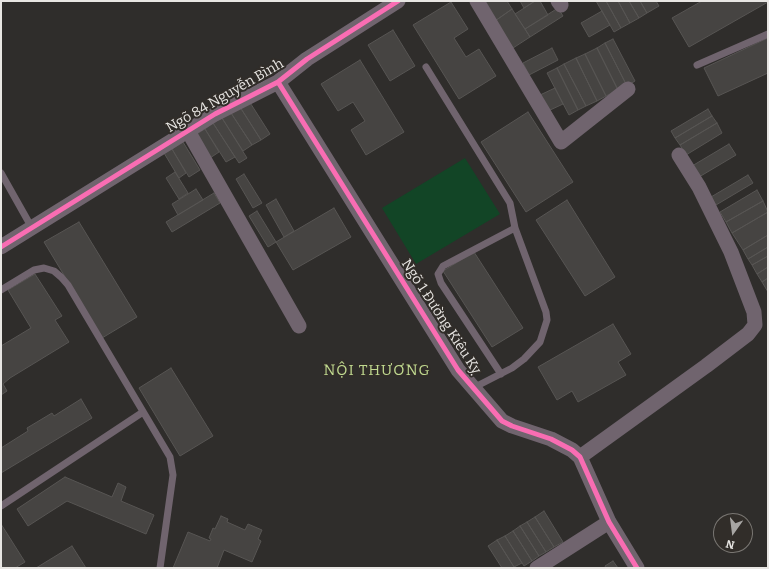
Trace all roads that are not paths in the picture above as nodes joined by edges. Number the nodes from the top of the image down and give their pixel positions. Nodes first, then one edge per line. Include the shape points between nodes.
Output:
1 (398, 1) edge
2 (477, 1) edge
3 (768, 34) edge
4 (697, 66) dead end
5 (426, 67) dead end
6 (278, 82) junction
7 (628, 89) dead end
8 (188, 131) junction
9 (678, 155) dead end
10 (1, 173) edge
11 (32, 228) junction
12 (515, 228) junction
13 (1, 247) edge
14 (1, 290) edge
15 (299, 326) dead end
16 (501, 374) junction
17 (473, 388) junction
18 (143, 412) junction
19 (580, 457) junction
20 (1, 506) edge
21 (609, 522) junction
22 (160, 568) edge
23 (537, 568) edge
24 (637, 568) edge

1 - 6 street, Ngõ 84 Nguyễn Bình via 307,60
2 - 7 street via 561,142
3 - 4 lane
5 - 12 lane via 510,203
6 - 8 street, Ngõ 84 Nguyễn Bình via 215,114
6 - 17 street, Ngõ 1 Đường Kiêu Kỵ via 458,370
8 - 11 street, Ngõ 84 Nguyễn Bình
8 - 15 street
9 - 19 street via 699,187 731,252 754,312 755,325 748,334 706,366
10 - 11 lane
11 - 13 street, Ngõ 84 Nguyễn Bình
12 - 16 lane via 547,320 540,342 524,359
12 - 16 lane via 443,266 438,274 441,283
14 - 18 lane via 34,270 44,268 54,271 68,285
16 - 17 lane
17 - 19 street, Ngõ 1 Đường Kiêu Kỵ via 502,421 551,438
18 - 20 lane
18 - 22 lane via 170,457 173,471
19 - 21 street
21 - 23 street
21 - 24 street

